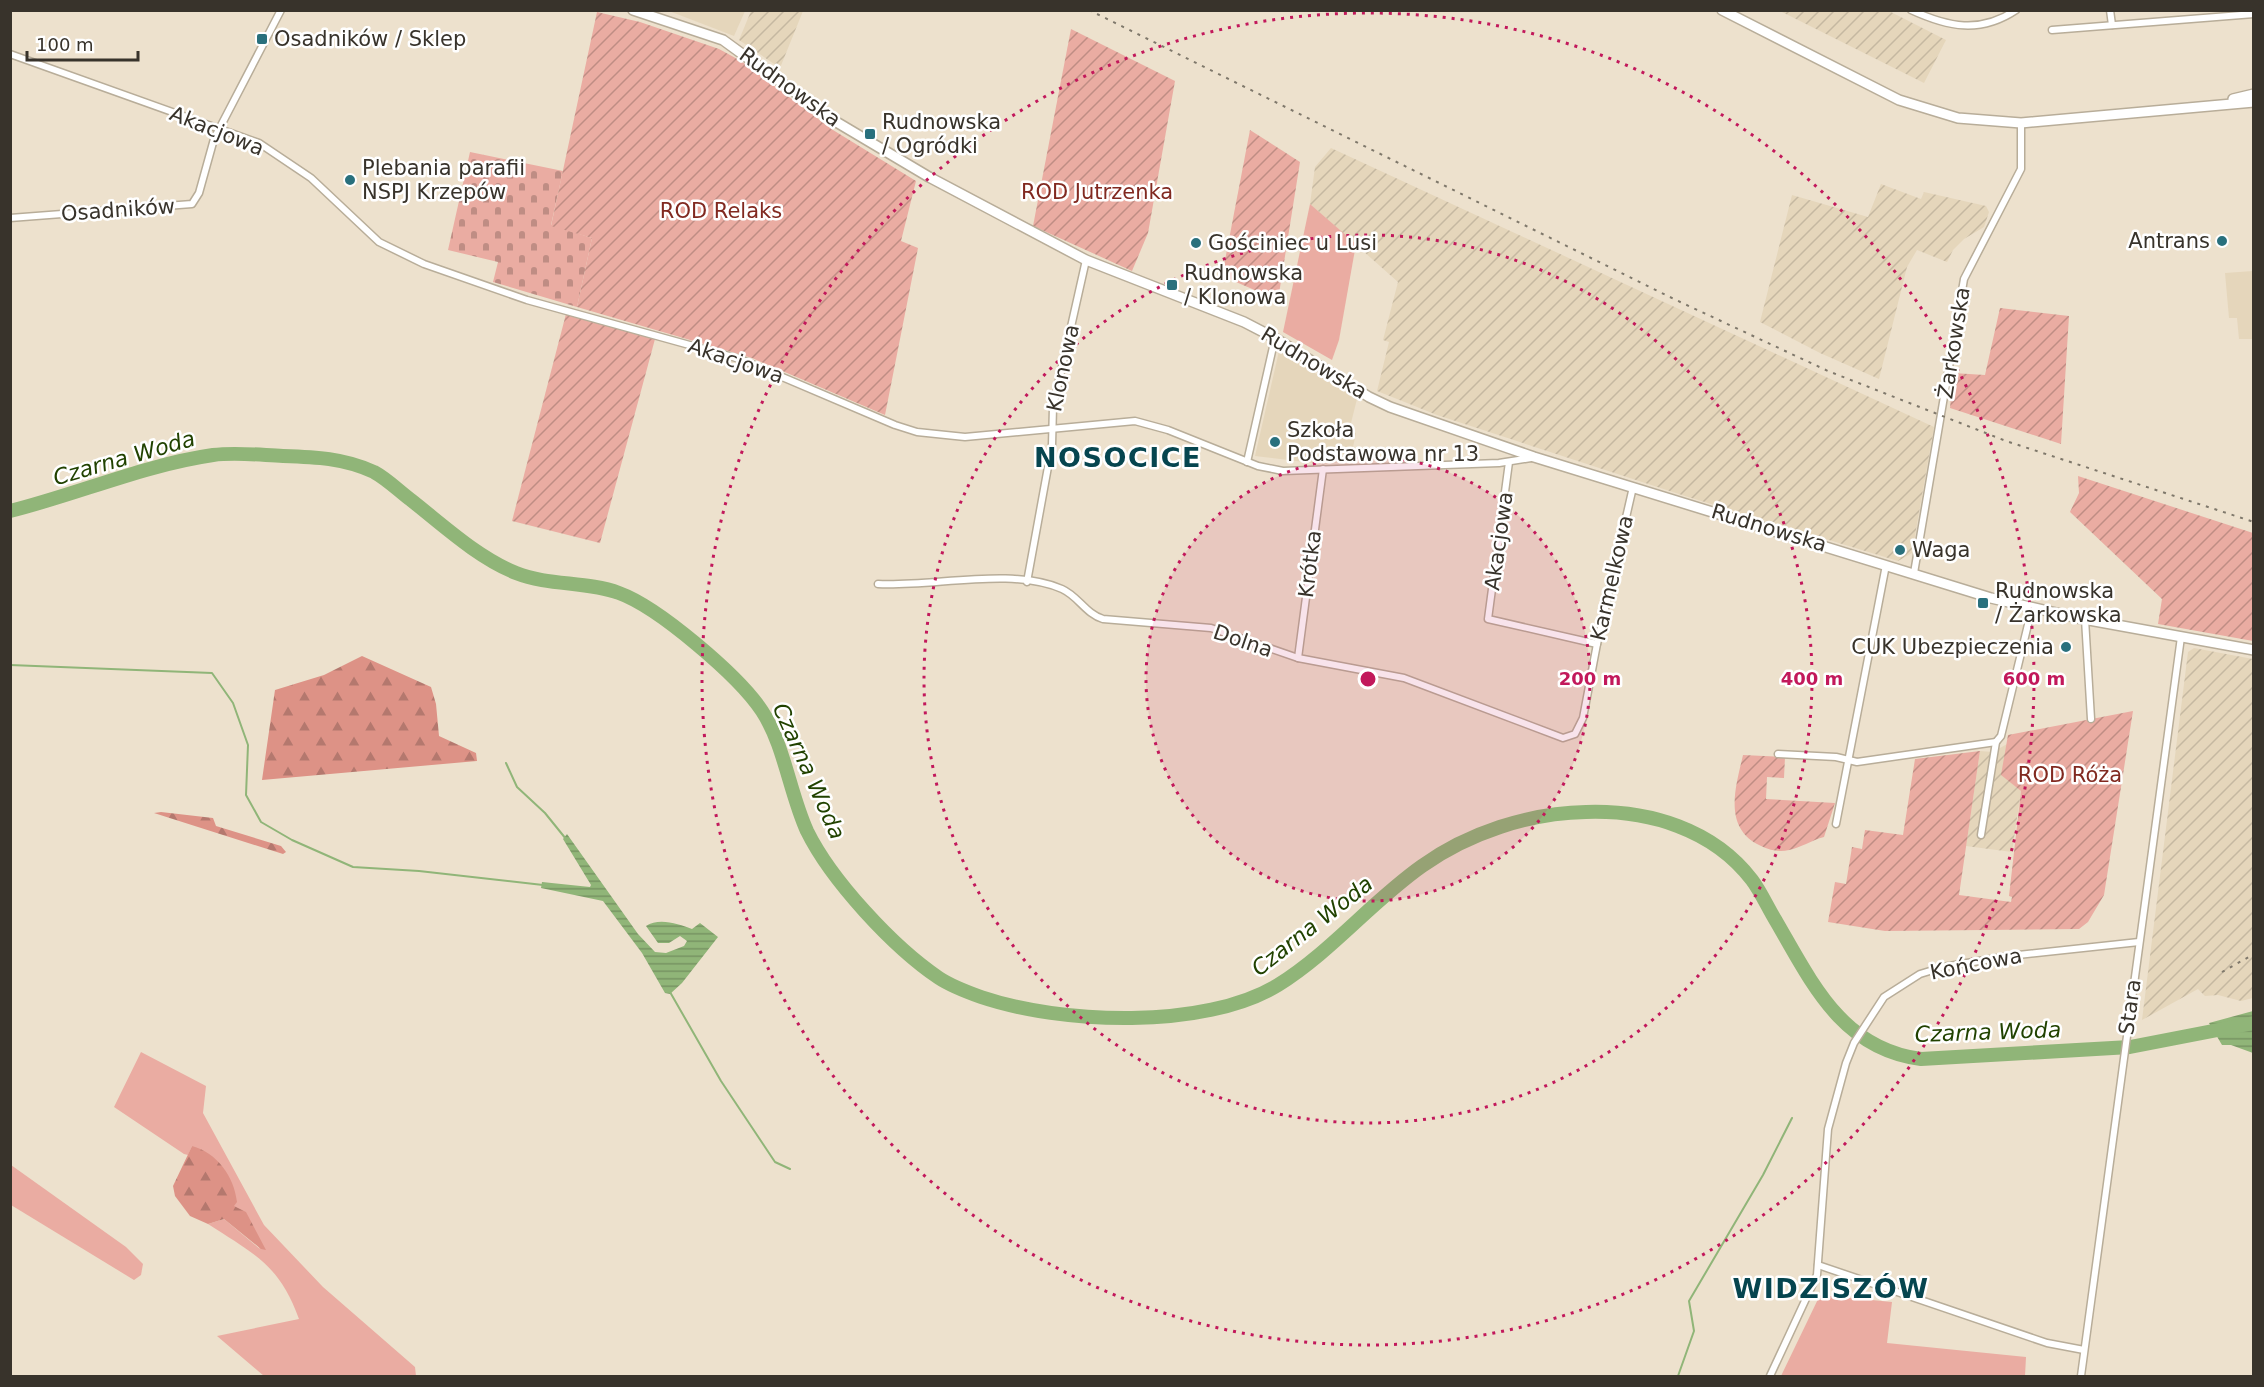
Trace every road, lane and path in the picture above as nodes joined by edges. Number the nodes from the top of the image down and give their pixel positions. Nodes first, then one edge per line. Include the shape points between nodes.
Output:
1 (280, 10) edge
2 (633, 10) edge
3 (1911, 10) edge
4 (2016, 10) edge
5 (2110, 10) edge
6 (1725, 11) edge
7 (2219, 13) edge
8 (2253, 14) edge
9 (2112, 25) junction
10 (2052, 30) dead end
11 (10, 54) edge
12 (2253, 94) edge
13 (2253, 102) edge
14 (2220, 104) junction
15 (2021, 123) junction
16 (220, 128) junction
17 (10, 218) edge
18 (1086, 260) junction
19 (1275, 338) junction
20 (1051, 429) junction
21 (1534, 457) junction
22 (1247, 462) junction
23 (1509, 462) junction
24 (1323, 469) junction
25 (1633, 487) junction
26 (1886, 565) junction
27 (1914, 573) junction
28 (1027, 582) junction
29 (878, 584) dead end
30 (2032, 608) junction
31 (2085, 619) junction
32 (2181, 637) junction
33 (1597, 644) junction
34 (2253, 650) edge
35 (1298, 658) junction
36 (1586, 705) joint
37 (2091, 719) dead end
38 (1996, 742) junction
39 (1778, 754) dead end
40 (1850, 761) junction
41 (1836, 824) dead end
42 (1981, 835) dead end
43 (2139, 942) junction
44 (1818, 1265) junction
45 (2084, 1350) junction
46 (1770, 1377) edge
47 (2081, 1377) edge

1 - 16 street, Osadników
2 - 18 main road, Rudnowska via 733,46 870,143
3 - 4 street via 1966,27 1985,25
5 - 9 street
6 - 15 main road via 1899,100 1958,118
7 - 8 street
7 - 9 street
9 - 10 street
11 - 16 street, Akacjowa
12 - 14 main road
13 - 14 main road
14 - 15 main road
15 - 27 street, Żarkowska via 2021,169 1964,279
16 - 17 street, Osadników via 192,204
16 - 20 street, Akacjowa via 259,143 311,178 379,242 451,274 527,300 740,359 917,432 965,437
18 - 19 main road, Rudnowska
18 - 20 street, Klonowa
19 - 21 main road, Rudnowska via 1375,400
19 - 22 street
20 - 22 street, Akacjowa via 1142,422
20 - 28 street, Klonowa via 1052,445
21 - 23 street, Akacjowa
21 - 25 main road, Rudnowska
22 - 24 street, Akacjowa via 1283,471
23 - 24 street, Akacjowa
23 - 33 street, Akacjowa via 1488,619
24 - 35 street, Krótka
25 - 26 main road, Rudnowska
25 - 33 street, Karmelkowa
26 - 27 main road, Rudnowska
26 - 40 street
27 - 30 main road, Rudnowska
28 - 29 street, Dolna
28 - 35 street, Dolna via 1063,589 1102,619 1210,628
30 - 31 main road, Rudnowska
30 - 38 street via 2001,736
31 - 32 main road, Rudnowska
31 - 37 street
32 - 34 main road, Rudnowska
32 - 43 street, Stara
33 - 36 street, Karmelkowa
35 - 36 street, Dolna via 1416,681 1563,738 1579,729
38 - 40 street
38 - 42 street
39 - 40 street
40 - 41 street
43 - 44 street, Końcowa via 2009,956 1920,974 1884,997 1854,1043 1828,1129
43 - 45 street, Stara
44 - 45 street via 2047,1343
44 - 46 street, Końcowa via 1812,1289
45 - 47 street, Stara

